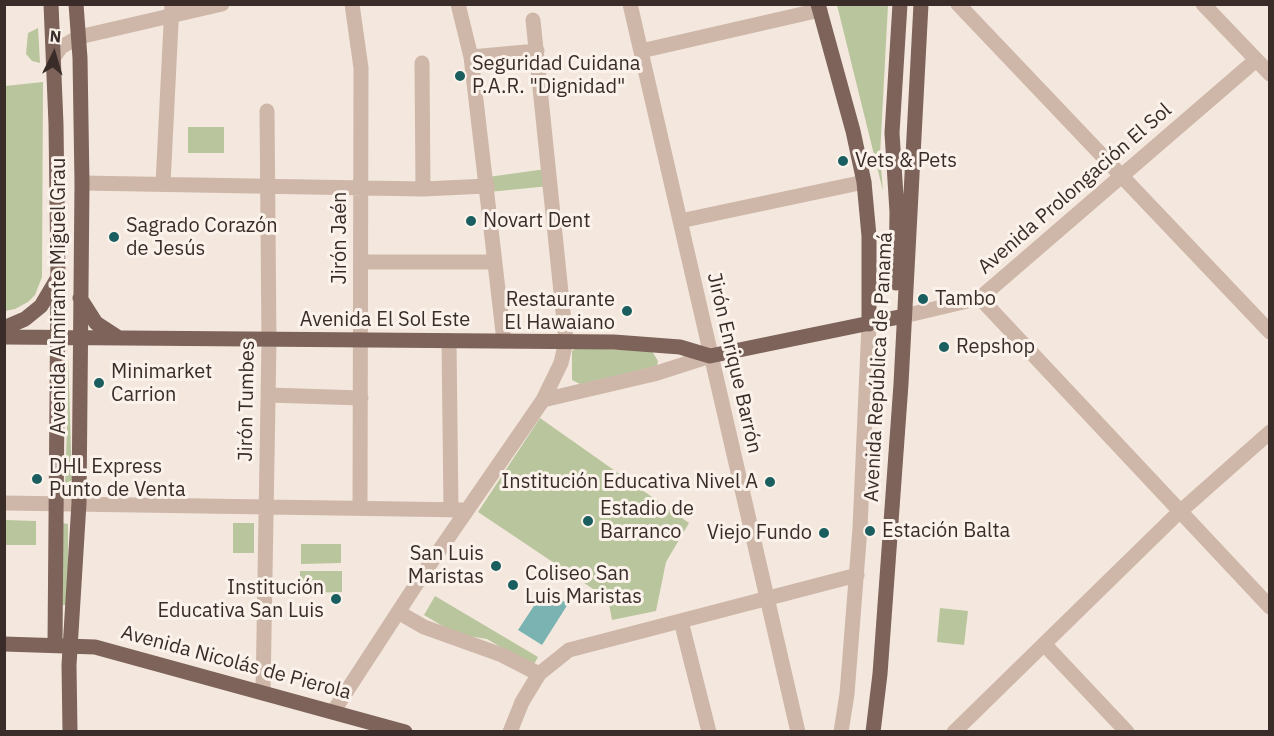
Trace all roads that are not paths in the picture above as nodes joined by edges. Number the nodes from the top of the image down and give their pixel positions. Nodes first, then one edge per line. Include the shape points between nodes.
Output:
1 (51, 4) edge
2 (76, 4) edge
3 (222, 4) edge
4 (352, 4) edge
5 (458, 4) edge
6 (630, 4) edge
7 (900, 4) edge
8 (921, 4) edge
9 (958, 4) edge
10 (1203, 4) edge
11 (819, 7) edge
12 (172, 10) edge
13 (533, 20) dead end
14 (79, 38) junction
15 (537, 51) junction
16 (641, 51) junction
17 (54, 57) junction
18 (471, 57) junction
19 (1256, 60) junction
20 (422, 63) dead end
21 (1269, 74) edge
22 (267, 111) dead end
23 (1121, 176) junction
24 (864, 182) junction
25 (81, 183) junction
26 (164, 184) junction
27 (268, 186) junction
28 (487, 186) junction
29 (361, 188) junction
30 (423, 189) junction
31 (680, 221) junction
32 (81, 237) junction
33 (57, 245) junction
34 (361, 262) junction
35 (495, 262) junction
36 (58, 277) junction
37 (80, 297) junction
38 (980, 298) junction
39 (899, 317) junction
40 (869, 324) junction
41 (4, 328) edge
42 (1269, 332) edge
43 (4, 337) edge
44 (57, 339) junction
45 (79, 339) junction
46 (122, 339) junction
47 (269, 341) junction
48 (362, 341) junction
49 (449, 341) junction
50 (504, 341) junction
51 (566, 341) junction
52 (654, 344) junction
53 (710, 356) junction
54 (561, 363) junction
55 (661, 371) junction
56 (577, 392) junction
57 (269, 395) junction
58 (361, 398) junction
59 (543, 400) junction
60 (1269, 432) edge
61 (4, 503) edge
62 (55, 503) junction
63 (79, 503) junction
64 (266, 507) junction
65 (360, 508) junction
66 (451, 510) junction
67 (467, 510) junction
68 (1180, 511) junction
69 (857, 575) junction
70 (768, 600) junction
71 (1269, 607) edge
72 (398, 612) junction
73 (681, 621) junction
74 (4, 644) edge
75 (63, 644) junction
76 (1044, 644) junction
77 (539, 674) junction
78 (263, 693) junction
79 (333, 712) junction
80 (361, 726) edge
81 (70, 732) edge
82 (405, 732) edge
83 (510, 732) edge
84 (710, 732) edge
85 (798, 732) edge
86 (841, 732) edge
87 (873, 732) edge
88 (954, 732) edge
89 (1127, 732) edge

1 - 17 main road, Avenida Almirante Miguel Grau
2 - 14 main road, Avenida Almirante Miguel Grau
3 - 12 street
4 - 29 street, Jirón Jaén via 361,68
5 - 18 street
6 - 16 street, Jirón Enrique Barrón
7 - 39 main road, Avenida República de Panamá via 892,133
8 - 39 main road, Avenida República de Panamá
9 - 23 street
10 - 19 street
11 - 16 street
11 - 24 main road
12 - 14 street
12 - 26 street
13 - 15 street
14 - 17 street
14 - 25 main road, Avenida Almirante Miguel Grau
15 - 18 street
15 - 51 street
16 - 31 street, Jirón Enrique Barrón
17 - 33 main road, Avenida Almirante Miguel Grau
18 - 28 street
19 - 21 street
19 - 23 street, Avenida Prolongación El Sol
20 - 30 street
22 - 27 street, Jirón Tumbes
23 - 38 street, Avenida Prolongación El Sol
23 - 42 street
24 - 31 street
24 - 40 main road via 869,236
25 - 26 street
25 - 32 main road, Avenida Almirante Miguel Grau
26 - 27 street
27 - 29 street
27 - 47 street, Jirón Tumbes
28 - 30 street
28 - 35 street
29 - 30 street
29 - 34 street, Jirón Jaén
31 - 53 street, Jirón Enrique Barrón
32 - 33 main road via 73,255 64,255
32 - 37 main road, Avenida Almirante Miguel Grau
33 - 36 main road, Avenida Almirante Miguel Grau
34 - 35 street
34 - 48 street, Jirón Jaén
35 - 50 street
36 - 41 main road via 41,306
36 - 44 main road, Avenida Almirante Miguel Grau
37 - 45 main road, Avenida Almirante Miguel Grau
37 - 46 main road via 96,323
38 - 39 street, Avenida Prolongación El Sol
38 - 68 street
39 - 40 main road, Avenida El Sol Este
39 - 87 main road, Avenida República de Panamá via 880,674
40 - 53 main road, Avenida El Sol Este
40 - 69 street, Avenida República de Panamá
43 - 44 main road, Avenida El Sol Este
44 - 45 main road, Avenida El Sol Este
44 - 62 main road, Avenida Almirante Miguel Grau
45 - 46 main road, Avenida El Sol Este
45 - 63 main road, Avenida Almirante Miguel Grau
46 - 47 main road, Avenida El Sol Este
47 - 48 main road, Avenida El Sol Este
47 - 57 street, Jirón Tumbes
48 - 49 main road, Avenida El Sol Este
48 - 58 street, Jirón Jaén
49 - 50 main road, Avenida El Sol Este
49 - 66 street
50 - 51 main road, Avenida El Sol Este
51 - 52 main road, Avenida El Sol Este
51 - 54 street
52 - 53 main road, Avenida El Sol Este
52 - 55 street via 665,357
53 - 55 street, Avenida El Sol Este
53 - 70 street, Jirón Enrique Barrón
54 - 56 street via 564,380
54 - 59 street
55 - 56 street, Avenida El Sol Este
56 - 59 street, Avenida El Sol Este
57 - 58 street
57 - 64 street, Jirón Tumbes
58 - 65 street, Jirón Jaén
59 - 67 street
60 - 68 street
61 - 62 street
62 - 63 street
62 - 75 main road, Avenida Almirante Miguel Grau
63 - 64 street
63 - 75 main road, Avenida Almirante Miguel Grau
64 - 65 street
64 - 78 street, Jirón Tumbes
65 - 66 street
66 - 67 street
67 - 72 street
68 - 71 street
68 - 76 street
69 - 70 street
69 - 86 street, Avenida República de Panamá via 848,694
70 - 73 street
70 - 85 street, Jirón Enrique Barrón
72 - 77 street via 424,627 502,655
72 - 79 street
73 - 77 street via 569,650
73 - 84 street
74 - 75 main road, Avenida Nicolás de Pierola
75 - 78 main road, Avenida Nicolás de Pierola via 95,646
75 - 81 main road, Avenida Almirante Miguel Grau
76 - 88 street
76 - 89 street
77 - 83 street
78 - 79 main road, Avenida Nicolás de Pierola
79 - 80 main road, Avenida Nicolás de Pierola
80 - 82 main road, Avenida Nicolás de Pierola

